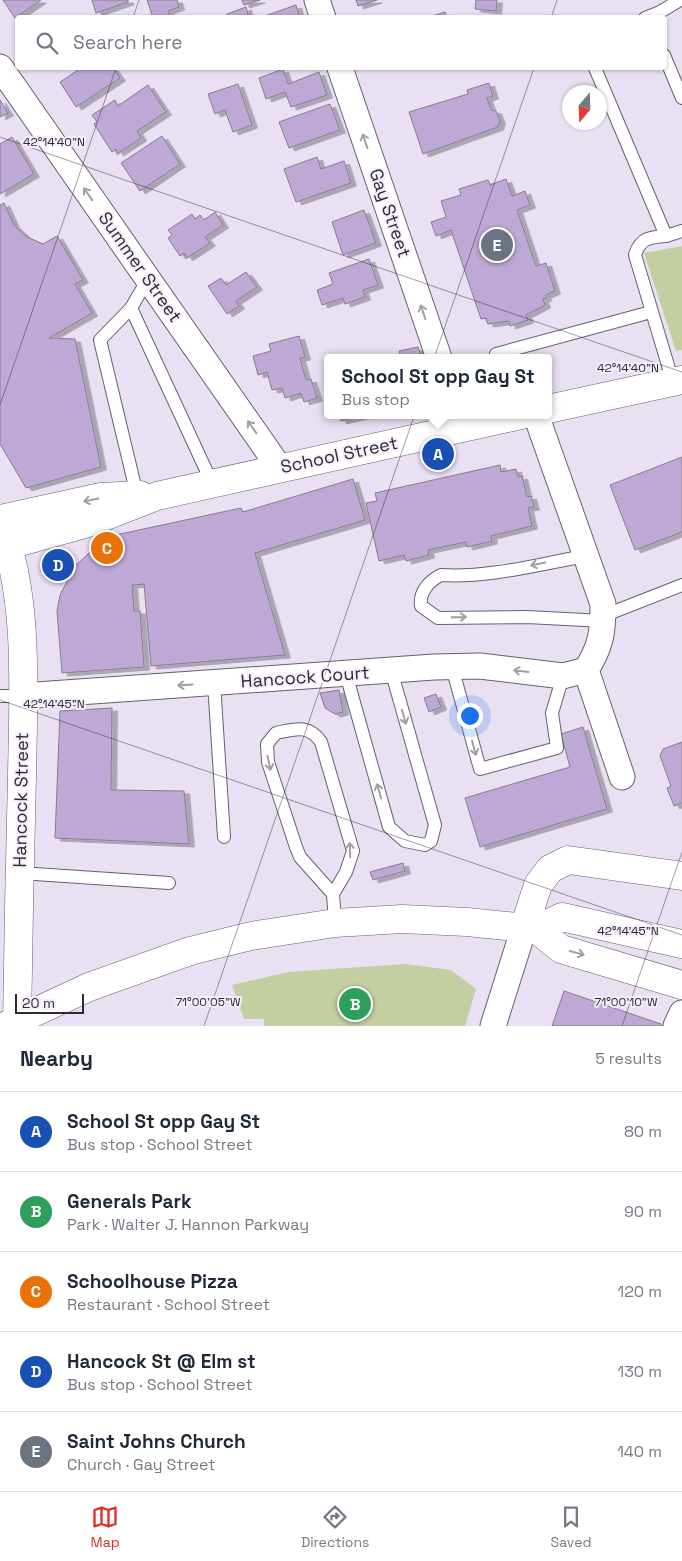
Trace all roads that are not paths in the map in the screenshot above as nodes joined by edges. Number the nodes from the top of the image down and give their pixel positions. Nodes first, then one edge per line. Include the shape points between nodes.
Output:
1 (317, 0) edge
2 (680, 0) edge
3 (322, 15) edge
4 (652, 15) edge
5 (667, 62) edge
6 (0, 67) edge
7 (341, 70) edge
8 (596, 70) edge
9 (682, 98) edge
10 (682, 231) edge
11 (666, 236) junction
12 (148, 279) junction
13 (131, 308) junction
14 (651, 312) junction
15 (438, 354) edge
16 (496, 354) dead end
17 (678, 381) edge
18 (552, 408) edge
19 (486, 419) edge
20 (537, 419) edge
21 (459, 422) edge
22 (280, 467) junction
23 (212, 483) junction
24 (147, 495) junction
25 (0, 519) edge
26 (4, 535) edge
27 (586, 556) junction
28 (682, 585) edge
29 (604, 618) junction
30 (10, 628) edge
31 (452, 667) junction
32 (391, 670) junction
33 (575, 673) junction
34 (346, 674) junction
35 (214, 683) junction
36 (11, 696) edge
37 (622, 776) dead end
38 (224, 837) dead end
39 (20, 873) junction
40 (682, 876) edge
41 (169, 883) dead end
42 (333, 894) junction
43 (335, 923) junction
44 (530, 929) junction
45 (682, 944) edge
46 (682, 985) edge
47 (682, 1013) edge
48 (12, 1025) edge
49 (493, 1026) edge
50 (676, 1026) edge

1 - 3 street
2 - 4 lane
5 - 9 lane
12 -> 6 street, Summer Street
15 -> 7 street, Gay Street
8 - 11 lane
10 - 11 lane
11 - 14 lane via 647,237 635,255
12 - 13 lane
22 -> 12 street, Summer Street
13 - 23 lane
13 - 24 lane via 100,340
14 - 16 lane
14 - 17 lane
17 - 18 main road
19 - 21 main road, School Street
20 - 27 street
21 - 22 main road, School Street
22 - 23 main road, School Street
23 - 24 main road, School Street
24 -> 25 main road, School Street via 101,498
24 - 26 main road, School Street via 88,523
26 - 30 main road, Hancock Street via 18,585
27 - 29 street via 603,604
27 -> 29 lane via 465,577 441,575 426,586 421,606 438,618
28 - 29 lane
29 - 33 street via 597,652
30 - 36 main road, Hancock Street
31 - 32 street, Hancock Court
33 -> 31 street, Hancock Court
31 -> 33 lane via 480,769 557,748 552,713
32 - 34 street, Hancock Court
32 -> 34 lane via 435,825 431,841 425,845 406,841 389,826
33 - 37 street
34 - 35 street, Hancock Court
35 -> 36 street, Hancock Court
35 - 38 lane
36 - 39 main road, Hancock Street
39 - 41 lane
39 - 48 main road, Hancock Street
40 - 44 main road via 568,860 550,869 538,885
42 -> 42 lane via 346,872 353,851 321,742 315,733 304,728 276,733 267,744 268,762 296,847 300,857
42 - 43 lane
43 - 44 main road via 402,919
43 - 48 main road via 251,936 190,951 89,987
44 - 45 main road via 562,917
44 -> 46 main road via 561,949
44 - 49 street
47 - 50 street

